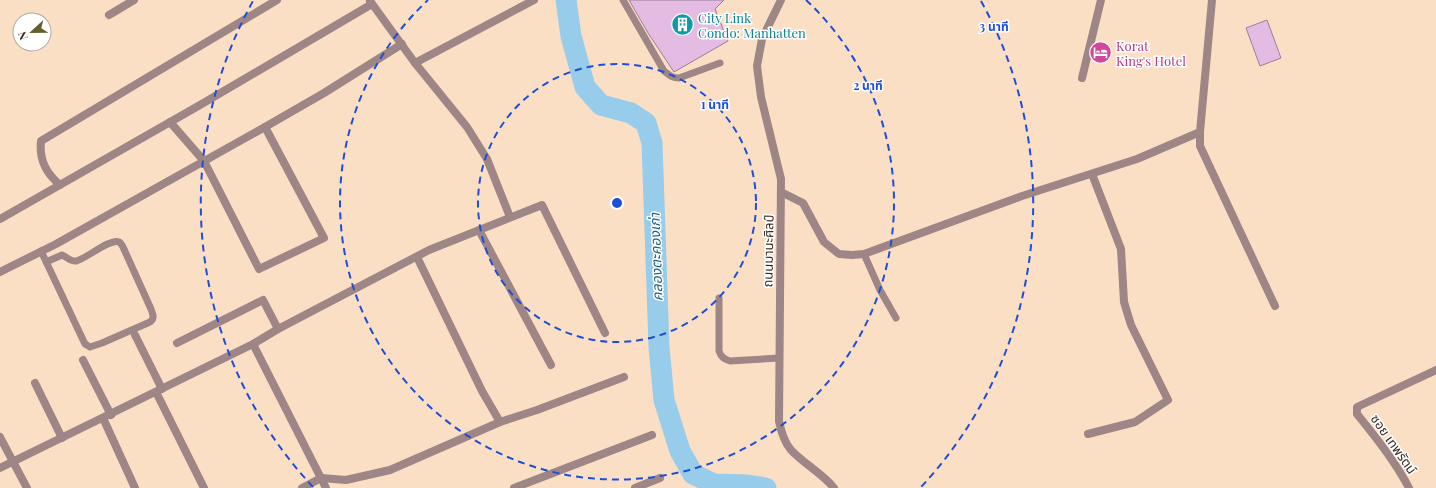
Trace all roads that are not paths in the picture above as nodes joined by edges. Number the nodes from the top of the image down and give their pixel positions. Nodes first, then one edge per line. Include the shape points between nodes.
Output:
1 (134, 0) edge
2 (277, 0) edge
3 (534, 0) edge
4 (623, 0) edge
5 (781, 0) edge
6 (1101, 0) edge
7 (1212, 0) edge
8 (371, 2) edge
9 (109, 15) dead end
10 (402, 44) junction
11 (415, 63) junction
12 (720, 63) dead end
13 (1082, 78) dead end
14 (170, 122) junction
15 (265, 127) junction
16 (1200, 132) junction
17 (204, 161) junction
18 (1092, 174) junction
19 (60, 185) junction
20 (781, 192) junction
21 (510, 217) junction
22 (0, 219) edge
23 (479, 230) junction
24 (41, 251) junction
25 (864, 254) junction
26 (417, 257) junction
27 (46, 262) junction
28 (0, 272) edge
29 (720, 298) dead end
30 (1275, 306) dead end
31 (896, 318) dead end
32 (278, 329) junction
33 (606, 334) dead end
34 (135, 335) dead end
35 (177, 343) dead end
36 (253, 344) junction
37 (779, 358) junction
38 (83, 360) dead end
39 (551, 365) dead end
40 (1436, 370) edge
41 (624, 377) dead end
42 (35, 383) dead end
43 (159, 391) junction
44 (107, 416) junction
45 (500, 422) junction
46 (652, 434) dead end
47 (1088, 434) dead end
48 (0, 437) edge
49 (62, 438) junction
50 (13, 462) junction
51 (0, 468) edge
52 (321, 478) junction
53 (660, 478) dead end
54 (27, 488) edge
55 (135, 488) edge
56 (204, 488) edge
57 (302, 488) edge
58 (326, 488) edge
59 (514, 488) edge
60 (635, 488) edge
61 (834, 488) edge
62 (1410, 488) edge

1 - 9 street
2 - 19 street via 41,141 43,164
3 - 11 street
4 - 12 lane via 664,71 674,78
5 - 20 street, ถนนมานะศิลป์ via 762,40 757,66 761,97 781,179
6 - 13 street
7 - 16 street
8 - 10 street
8 - 14 street
10 - 11 street
10 - 15 street
11 - 21 street via 467,127 487,159
14 - 17 street
14 - 19 street
15 - 17 street
15 - 17 street via 324,238 259,268
16 - 18 street via 1137,159
16 - 30 street via 1200,146
17 - 24 street
18 - 25 street via 1022,196
18 - 47 street via 1121,249 1124,302 1130,325 1168,400 1135,422
19 - 22 street
20 - 25 street via 803,203 824,242 839,254
20 - 37 street, ถนนมานะศิลป์
21 - 23 street
21 - 33 street via 542,205
23 - 26 street
23 - 39 street
24 - 27 lane
24 - 28 street
25 - 31 lane
26 - 32 street
26 - 45 street
27 - 27 lane via 62,255 78,261 106,245 118,242 123,247 151,309 153,320 102,343 87,346
29 - 37 lane via 720,356 730,360
32 - 35 street via 263,300
32 - 36 street
34 - 43 street
36 - 43 street
36 - 52 street
37 - 61 street, ถนนมานะศิลป์ via 779,421 783,437 791,450
38 - 44 street
40 - 62 street, ซอย เทพรัตน์ via 1356,407 1358,414
41 - 45 street
42 - 49 street
43 - 44 street
43 - 56 street
44 - 49 street
44 - 55 street
45 - 52 street via 390,470 346,480
46 - 59 street
48 - 50 street
49 - 50 street
50 - 51 street
50 - 54 street
52 - 57 street
52 - 58 street
53 - 60 street

